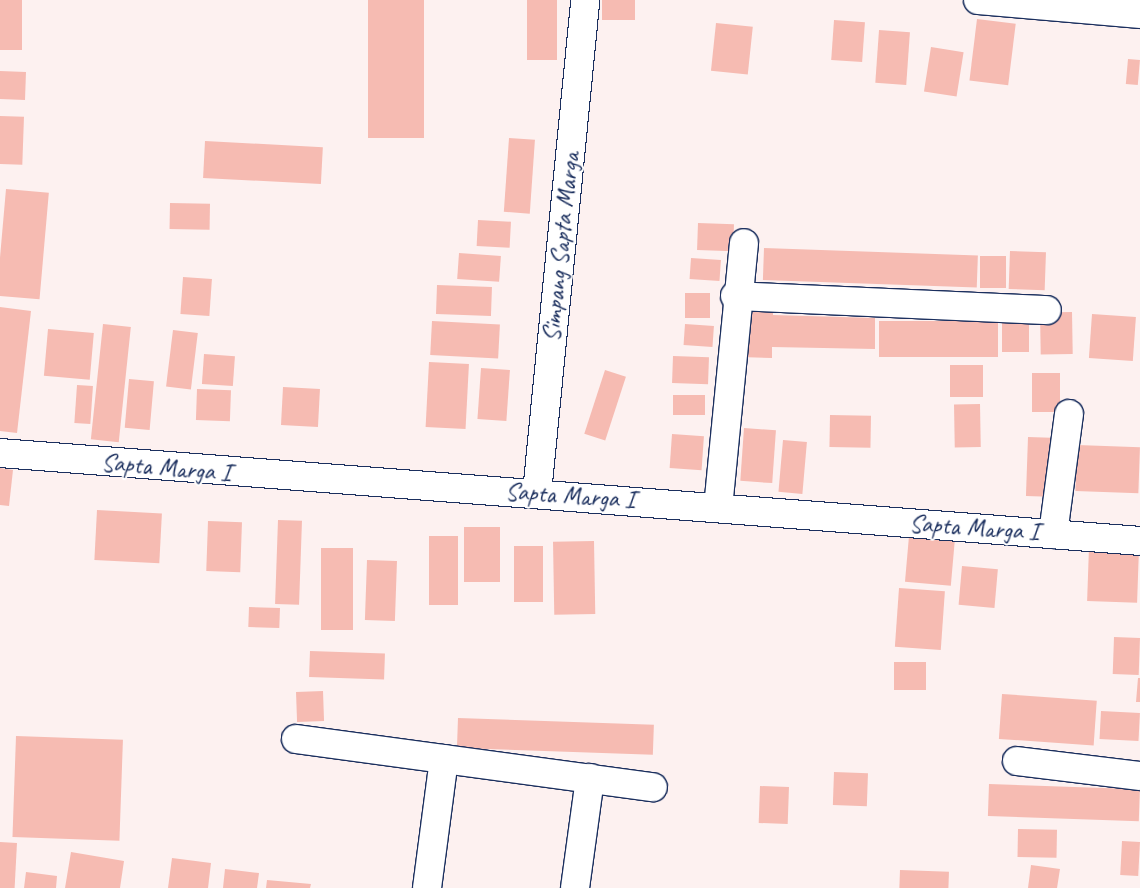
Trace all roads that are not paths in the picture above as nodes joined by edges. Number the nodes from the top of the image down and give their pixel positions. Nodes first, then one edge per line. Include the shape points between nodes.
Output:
1 (585, 0) edge
2 (978, 0) edge
3 (1036, 3) edge
4 (1140, 14) edge
5 (744, 243) dead end
6 (735, 296) junction
7 (1047, 310) dead end
8 (1069, 414) dead end
9 (0, 453) edge
10 (537, 494) junction
11 (718, 508) junction
12 (1053, 534) junction
13 (1140, 541) edge
14 (296, 739) dead end
15 (444, 759) junction
16 (1017, 761) dead end
17 (1140, 776) edge
18 (590, 778) junction
19 (654, 787) dead end
20 (427, 888) edge
21 (575, 888) edge

1 - 10 street, Simpang Sapta Marga
2 - 3 street
3 - 4 street
5 - 6 street
6 - 7 street
6 - 11 street
8 - 12 street
9 - 10 street, Sapta Marga I
10 - 11 street, Sapta Marga I
11 - 12 street, Sapta Marga I
12 - 13 street, Sapta Marga I
14 - 15 street
15 - 18 street
15 - 20 street
16 - 17 street
18 - 19 street
18 - 21 street

